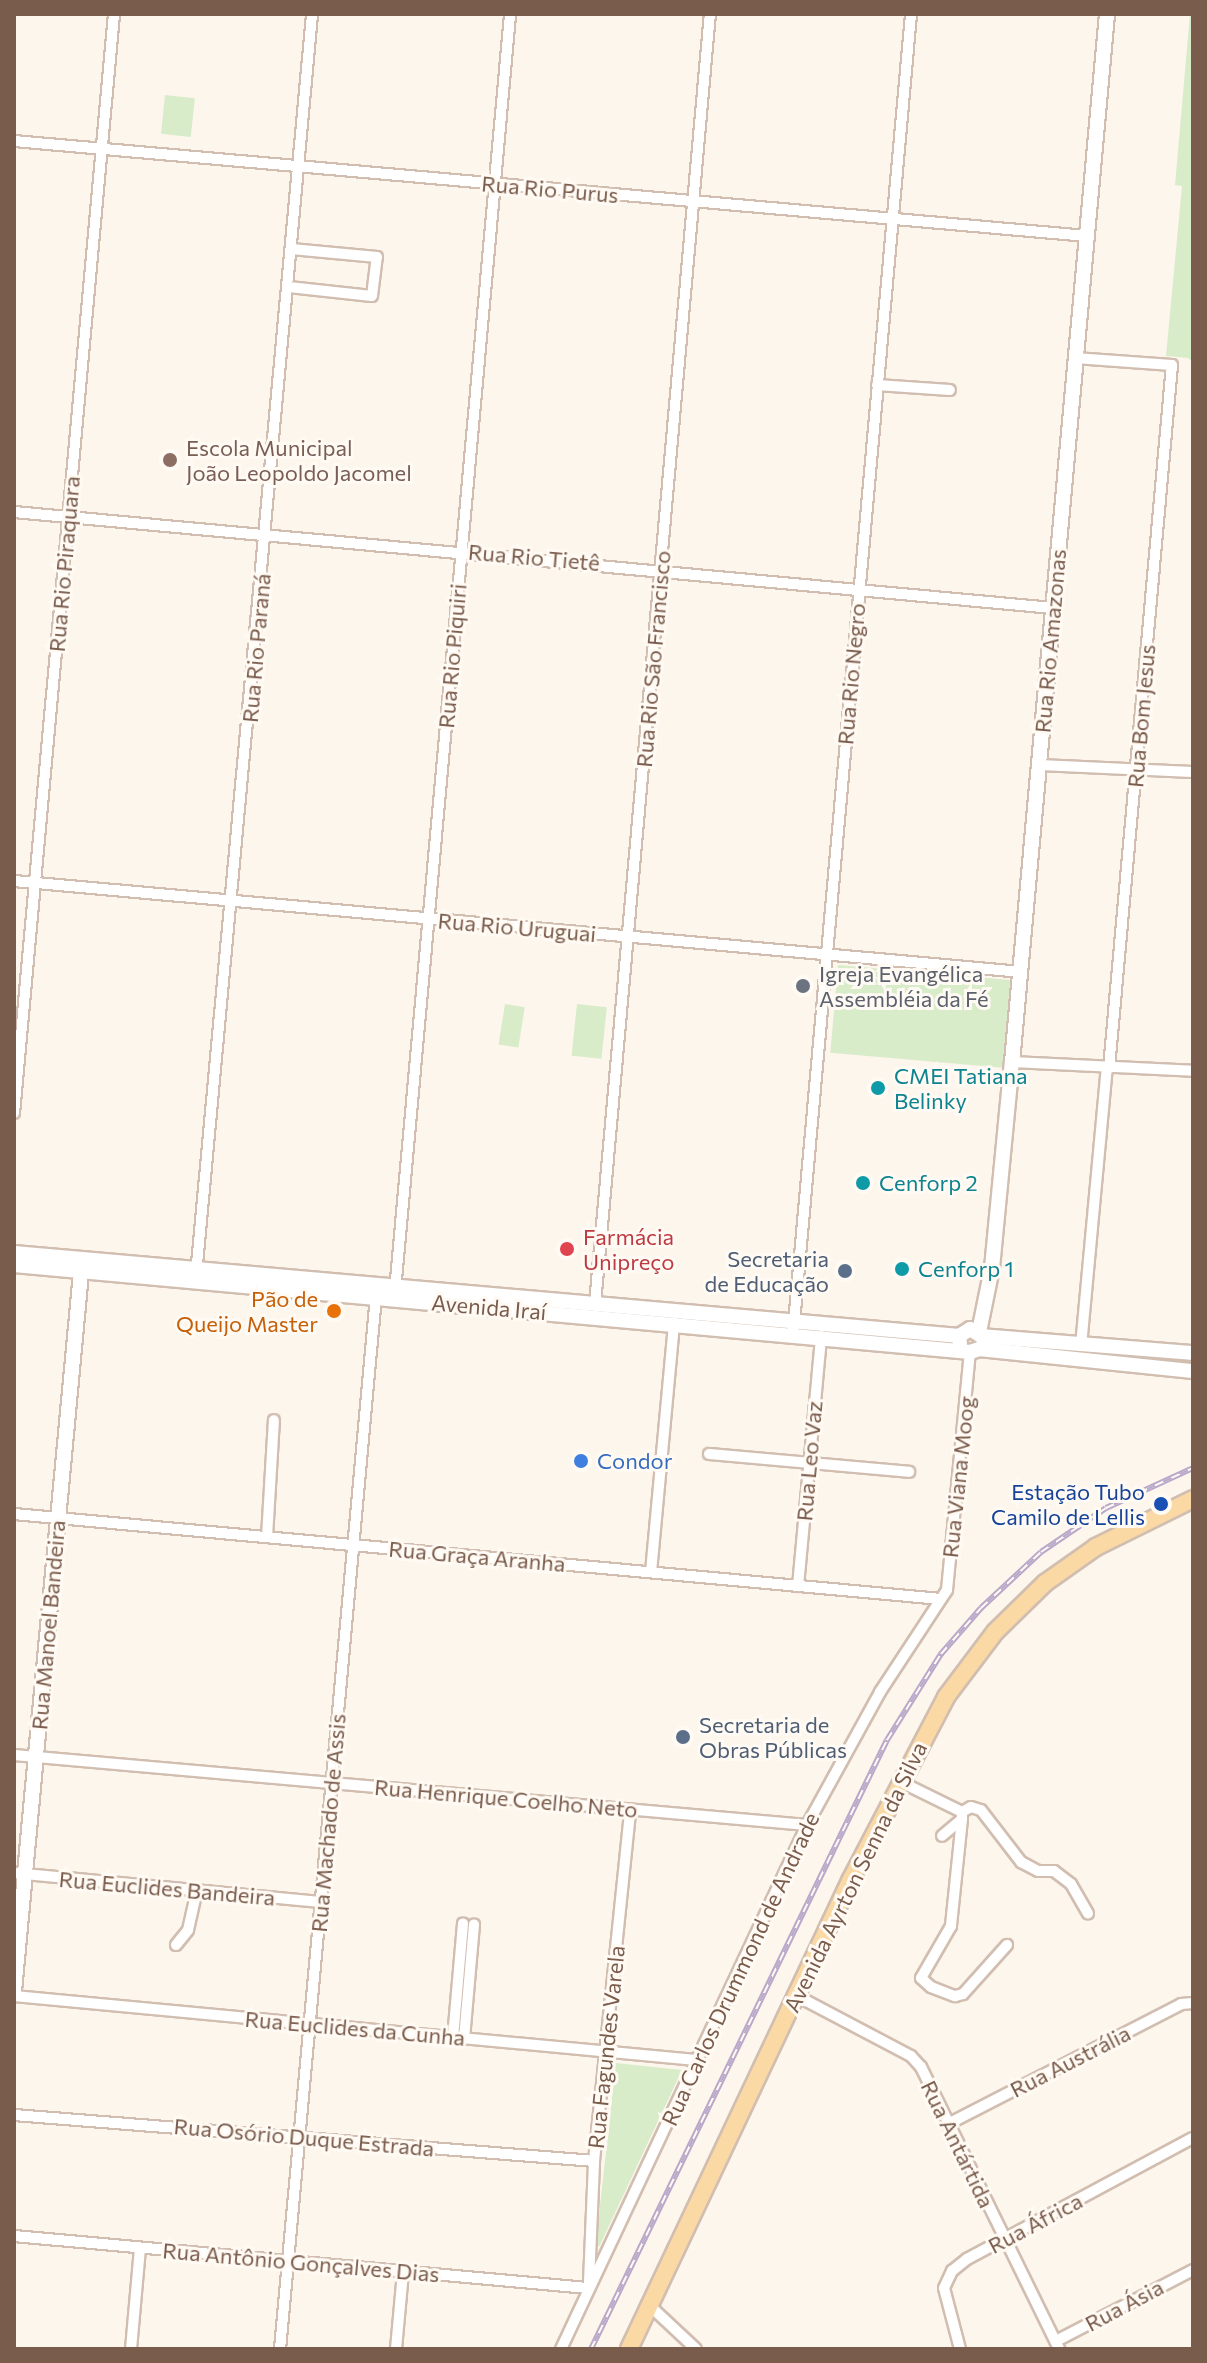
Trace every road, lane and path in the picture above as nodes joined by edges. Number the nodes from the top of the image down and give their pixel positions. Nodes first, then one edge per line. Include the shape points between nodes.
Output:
1 (114, 14) edge
2 (312, 14) edge
3 (510, 14) edge
4 (710, 14) edge
5 (911, 14) edge
6 (1107, 14) edge
7 (14, 141) edge
8 (100, 149) junction
9 (298, 166) junction
10 (495, 184) junction
11 (694, 202) junction
12 (893, 221) junction
13 (1087, 236) junction
14 (291, 249) junction
15 (289, 287) junction
16 (1075, 358) junction
17 (877, 385) junction
18 (950, 390) dead end
19 (14, 512) edge
20 (69, 517) junction
21 (266, 534) junction
22 (462, 551) junction
23 (661, 569) junction
24 (859, 587) junction
25 (1053, 608) junction
26 (1039, 765) junction
27 (1137, 769) junction
28 (1193, 772) edge
29 (14, 881) edge
30 (35, 882) junction
31 (233, 902) junction
32 (429, 919) junction
33 (628, 937) junction
34 (826, 955) junction
35 (1021, 972) junction
36 (1012, 1062) junction
37 (1108, 1068) junction
38 (1193, 1071) edge
39 (14, 1113) edge
40 (14, 1253) edge
41 (50, 1262) junction
42 (14, 1265) edge
43 (81, 1265) junction
44 (992, 1268) junction
45 (196, 1275) junction
46 (225, 1278) junction
47 (394, 1293) junction
48 (376, 1297) junction
49 (595, 1304) junction
50 (570, 1308) junction
51 (674, 1323) junction
52 (794, 1328) junction
53 (821, 1336) junction
54 (1008, 1339) junction
55 (971, 1341) junction
56 (1081, 1346) junction
57 (1193, 1353) edge
58 (1193, 1371) edge
59 (274, 1420) dead end
60 (709, 1454) dead end
61 (809, 1463) junction
62 (909, 1472) dead end
63 (1193, 1499) edge
64 (14, 1514) edge
65 (58, 1518) junction
66 (267, 1537) junction
67 (353, 1545) junction
68 (651, 1572) junction
69 (798, 1586) junction
70 (940, 1599) junction
71 (14, 1755) edge
72 (36, 1757) junction
73 (332, 1782) junction
74 (901, 1782) junction
75 (630, 1810) junction
76 (962, 1816) junction
77 (807, 1825) junction
78 (942, 1836) dead end
79 (20, 1874) edge
80 (197, 1890) junction
81 (321, 1902) junction
82 (1088, 1914) dead end
83 (469, 1924) dead end
84 (176, 1945) dead end
85 (1007, 1945) dead end
86 (14, 1994) edge
87 (797, 1996) junction
88 (1193, 2003) edge
89 (309, 2024) junction
90 (459, 2038) junction
91 (605, 2052) junction
92 (696, 2060) junction
93 (14, 2115) edge
94 (948, 2124) junction
95 (299, 2136) junction
96 (1193, 2138) edge
97 (594, 2161) junction
98 (14, 2236) edge
99 (1004, 2239) junction
100 (140, 2248) junction
101 (288, 2262) junction
102 (1193, 2270) edge
103 (403, 2272) junction
104 (588, 2286) junction
105 (649, 2305) junction
106 (1058, 2345) edge
107 (131, 2349) edge
108 (280, 2349) edge
109 (396, 2349) edge
110 (561, 2349) edge
111 (629, 2349) edge
112 (696, 2349) edge
113 (960, 2349) edge

1 - 8 street, Rua Rio Piraquara
2 - 9 street, Rua Rio Paraná
3 - 10 street, Rua Rio Piquiri
4 - 11 street, Rua Rio São Francisco
5 - 12 street, Rua Rio Negro
6 - 13 main road, Rua Rio Amazonas
7 - 8 street, Rua Rio Purus
8 - 9 street, Rua Rio Purus
8 - 20 street, Rua Rio Piraquara
9 - 10 street, Rua Rio Purus
9 - 14 street, Rua Rio Paraná
10 - 11 street, Rua Rio Purus
10 - 22 street, Rua Rio Piquiri
11 - 12 street, Rua Rio Purus
11 - 23 street, Rua Rio São Francisco
12 - 13 street, Rua Rio Purus
12 - 17 street, Rua Rio Negro
13 - 16 main road, Rua Rio Amazonas
14 - 15 street, Rua Rio Paraná
14 - 15 street via 377,257 372,296
15 - 21 street, Rua Rio Paraná
16 - 25 main road, Rua Rio Amazonas
16 - 27 street, Rua Bom Jesus via 1172,365
17 - 18 street
17 - 24 street, Rua Rio Negro
19 - 20 street, Rua Rio Tietê
20 - 21 street, Rua Rio Tietê
20 - 30 street, Rua Rio Piraquara
21 - 22 street, Rua Rio Tietê
21 - 31 street, Rua Rio Paraná
22 - 23 street, Rua Rio Tietê
22 - 32 street, Rua Rio Piquiri
23 - 24 street, Rua Rio Tietê
23 - 33 street, Rua Rio São Francisco
24 - 25 street, Rua Rio Tietê
24 - 34 street, Rua Rio Negro
25 - 26 main road, Rua Rio Amazonas
26 - 27 street
26 - 35 main road, Rua Rio Amazonas
27 - 28 street
27 - 37 street, Rua Bom Jesus
29 - 30 street, Rua Rio Uruguai
30 - 31 street, Rua Rio Uruguai
30 - 39 street, Rua Rio Piraquara
31 - 32 street, Rua Rio Uruguai
31 - 45 street, Rua Rio Paraná
32 - 33 street, Rua Rio Uruguai
32 - 47 street, Rua Rio Piquiri
33 - 34 street, Rua Rio Uruguai
33 - 49 street, Rua Rio São Francisco
34 - 35 street, Rua Rio Uruguai
34 - 52 street, Rua Rio Negro
35 - 36 main road, Rua Rio Amazonas
36 - 37 street
36 - 44 main road, Rua Rio Amazonas
37 - 38 street
37 - 56 street, Rua Bom Jesus
40 - 41 main road, Avenida Iraí
41 - 42 main road, Avenida Iraí
41 - 43 main road, Avenida Iraí
43 - 45 main road, Avenida Iraí
43 - 65 main road, Rua Manoel Bandeira
44 - 54 main road via 993,1326
44 - 55 main road, Rua Rio Amazonas
45 - 46 main road, Avenida Iraí
46 - 47 main road, Avenida Iraí
46 - 48 main road, Avenida Iraí
47 - 48 main road, Avenida Iraí
47 - 50 main road, Avenida Iraí
48 - 67 street, Rua Machado de Assis
49 - 50 main road, Avenida Iraí
49 - 52 main road, Avenida Iraí
50 - 51 main road, Avenida Iraí
51 - 52 main road, Avenida Iraí
51 - 68 street
52 - 53 main road, Avenida Iraí
52 - 55 main road, Avenida Iraí
53 - 55 main road, Avenida Iraí
53 - 61 street, Rua Leo Vaz
54 - 55 main road, Avenida Iraí
54 - 56 main road, Avenida Iraí
55 - 58 main road, Avenida Iraí
55 - 70 street, Rua Viana Moog via 947,1590
56 - 57 main road, Avenida Iraí
59 - 66 street
60 - 61 street
61 - 62 street
61 - 69 street, Rua Leo Vaz
63 - 74 main road, Avenida Ayrton Senna da Silva via 1096,1547 1015,1610 946,1697
64 - 65 street, Rua Graça Aranha
65 - 66 street, Rua Graça Aranha
65 - 72 main road, Rua Manoel Bandeira
66 - 67 street, Rua Graça Aranha
67 - 68 street, Rua Graça Aranha
67 - 73 street, Rua Machado de Assis
68 - 69 street, Rua Graça Aranha
69 - 70 street, Rua Graça Aranha
70 - 77 street, Rua Carlos Drummond de Andrade via 880,1692
71 - 72 street, Rua Henrique Coelho Neto
72 - 73 street, Rua Henrique Coelho Neto
72 - 79 main road, Rua Manoel Bandeira
73 - 75 street, Rua Henrique Coelho Neto
73 - 81 street, Rua Machado de Assis
74 - 76 street
74 - 87 main road, Avenida Ayrton Senna da Silva
75 - 77 street, Rua Henrique Coelho Neto
75 - 91 street, Rua Fagundes Varela
76 - 78 street
76 - 82 street via 971,1807 981,1810 1021,1862 1038,1871 1054,1871 1071,1884
76 - 85 street via 949,1898 951,1926 921,1978 931,1987 963,1994
77 - 92 street, Rua Carlos Drummond de Andrade
79 - 80 street, Rua Euclides Bandeira
79 - 86 main road, Rua Manoel Bandeira
80 - 81 street, Rua Euclides Bandeira
80 - 84 street via 188,1930
81 - 89 street, Rua Machado de Assis
83 - 90 street
86 - 89 street, Rua Euclides da Cunha
87 - 94 street, Rua Antártida via 911,2056
87 - 105 main road, Avenida Ayrton Senna da Silva
88 - 94 street, Rua Austrália via 1181,2004
89 - 90 street, Rua Euclides da Cunha
89 - 95 street, Rua Machado de Assis
90 - 91 street, Rua Euclides da Cunha
91 - 92 street, Rua Euclides da Cunha
91 - 97 street, Rua Fagundes Varela
92 - 104 street, Rua Carlos Drummond de Andrade
93 - 95 street, Rua Osório Duque Estrada
94 - 99 street, Rua Antártida
95 - 97 street, Rua Osório Duque Estrada
95 - 101 street, Rua Machado de Assis
96 - 99 street, Rua África
97 - 104 street, Rua Fagundes Varela
98 - 100 street, Rua Antônio Gonçalves Dias
99 - 106 street, Rua Antártida
99 - 113 street, Rua África via 967,2259 945,2280
100 - 101 street, Rua Antônio Gonçalves Dias
100 - 107 street
101 - 103 street, Rua Antônio Gonçalves Dias
101 - 108 street, Rua Machado de Assis
102 - 106 street, Rua Ásia
103 - 104 street, Rua Antônio Gonçalves Dias
103 - 109 street
104 - 110 street, Rua Carlos Drummond de Andrade
105 - 111 main road, Avenida Ayrton Senna da Silva
105 - 112 street

